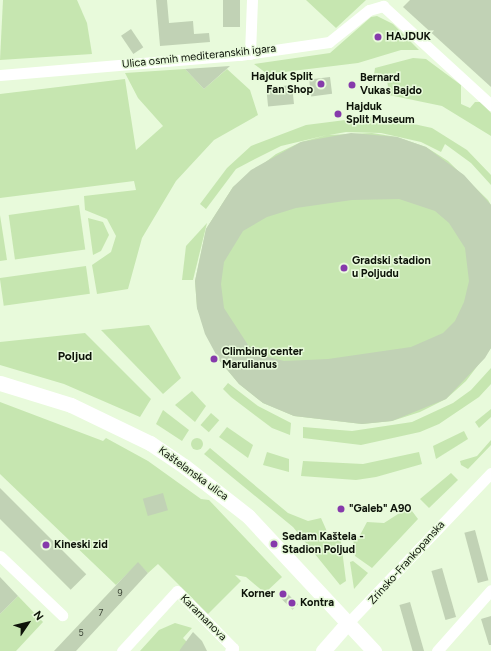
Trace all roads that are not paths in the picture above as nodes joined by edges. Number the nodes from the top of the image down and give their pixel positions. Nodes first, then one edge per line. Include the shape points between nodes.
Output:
1 (252, 0) edge
2 (386, 3) edge
3 (250, 54) junction
4 (0, 75) edge
5 (491, 104) edge
6 (0, 383) edge
7 (491, 473) edge
8 (0, 556) edge
9 (491, 590) edge
10 (62, 615) dead end
11 (346, 625) junction
12 (122, 651) edge
13 (230, 651) edge
14 (323, 651) edge
15 (374, 651) edge
16 (437, 651) edge

1 - 3 street
2 - 3 street, Ulica osmih mediteranskih igara via 369,10 329,42
2 - 5 street, Ulica osmih mediteranskih igara
3 - 4 street, Ulica osmih mediteranskih igara
6 - 11 main road, Kaštelanska ulica via 71,405 150,443 184,466 248,516
7 - 11 street, Zrinsko-Frankopanska
8 - 10 street
9 - 16 street
11 - 14 main road, Zrinsko-Frankopanska
11 - 15 main road, Kaštelanska ulica
12 - 13 street, Karamanova via 177,591 233,648

